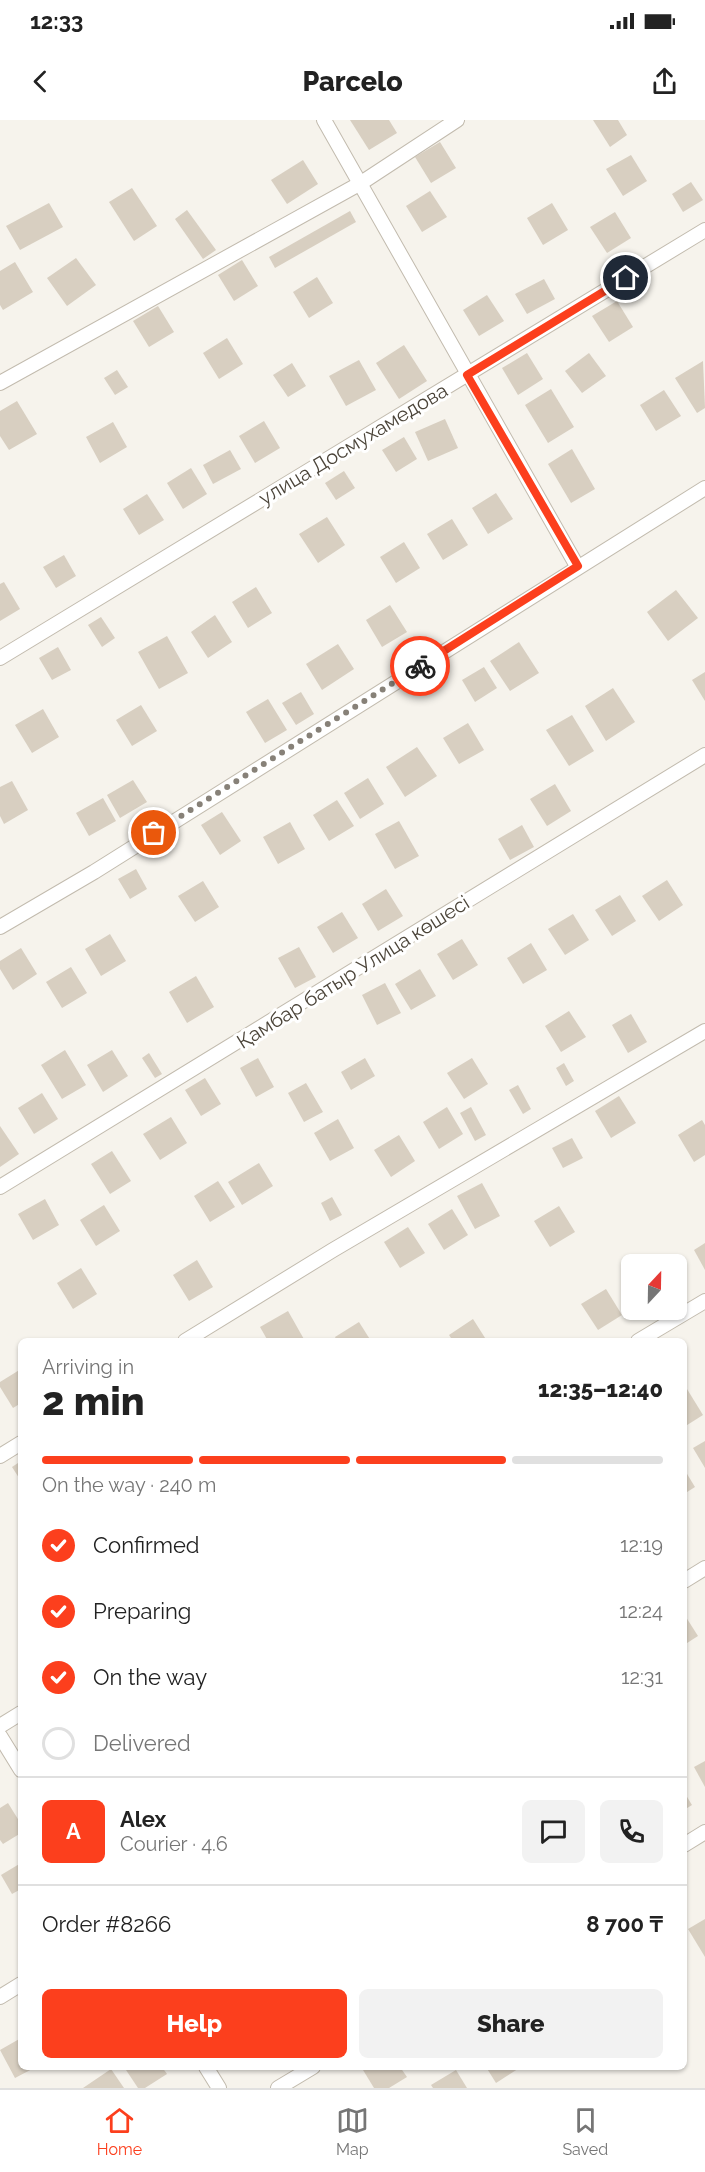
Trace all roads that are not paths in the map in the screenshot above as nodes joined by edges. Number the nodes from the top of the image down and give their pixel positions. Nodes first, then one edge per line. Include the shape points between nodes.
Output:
1 (324, 120) edge
2 (457, 120) edge
3 (361, 183) junction
4 (705, 230) edge
5 (467, 375) junction
6 (0, 383) edge
7 (705, 488) edge
8 (578, 566) junction
9 (0, 658) edge
10 (705, 755) edge
11 (0, 927) edge
12 (705, 1031) edge
13 (0, 1187) edge
14 (705, 1301) edge
15 (191, 1338) edge
16 (643, 1338) edge
17 (18, 1445) edge
18 (0, 1456) edge
19 (705, 1568) edge
20 (687, 1579) edge
21 (18, 1715) edge
22 (0, 1726) edge
23 (0, 1736) edge
24 (18, 1765) edge
25 (705, 1832) edge
26 (687, 1843) edge
27 (18, 1986) edge
28 (0, 1997) edge
29 (208, 2070) edge
30 (308, 2070) edge
31 (219, 2088) edge
32 (278, 2088) edge

1 - 3 street
2 - 3 street
3 - 5 street
3 - 6 street
4 - 5 street, улица Досмухамедова
5 - 8 street
5 - 9 street, улица Досмухамедова
7 - 8 street
8 - 11 street
10 - 13 street, Қамбар батыр Улица көшесі
12 - 15 street
14 - 16 street
17 - 18 street
19 - 20 street
21 - 22 street
23 - 24 street
25 - 26 street
27 - 28 street
29 - 31 street
30 - 32 street

